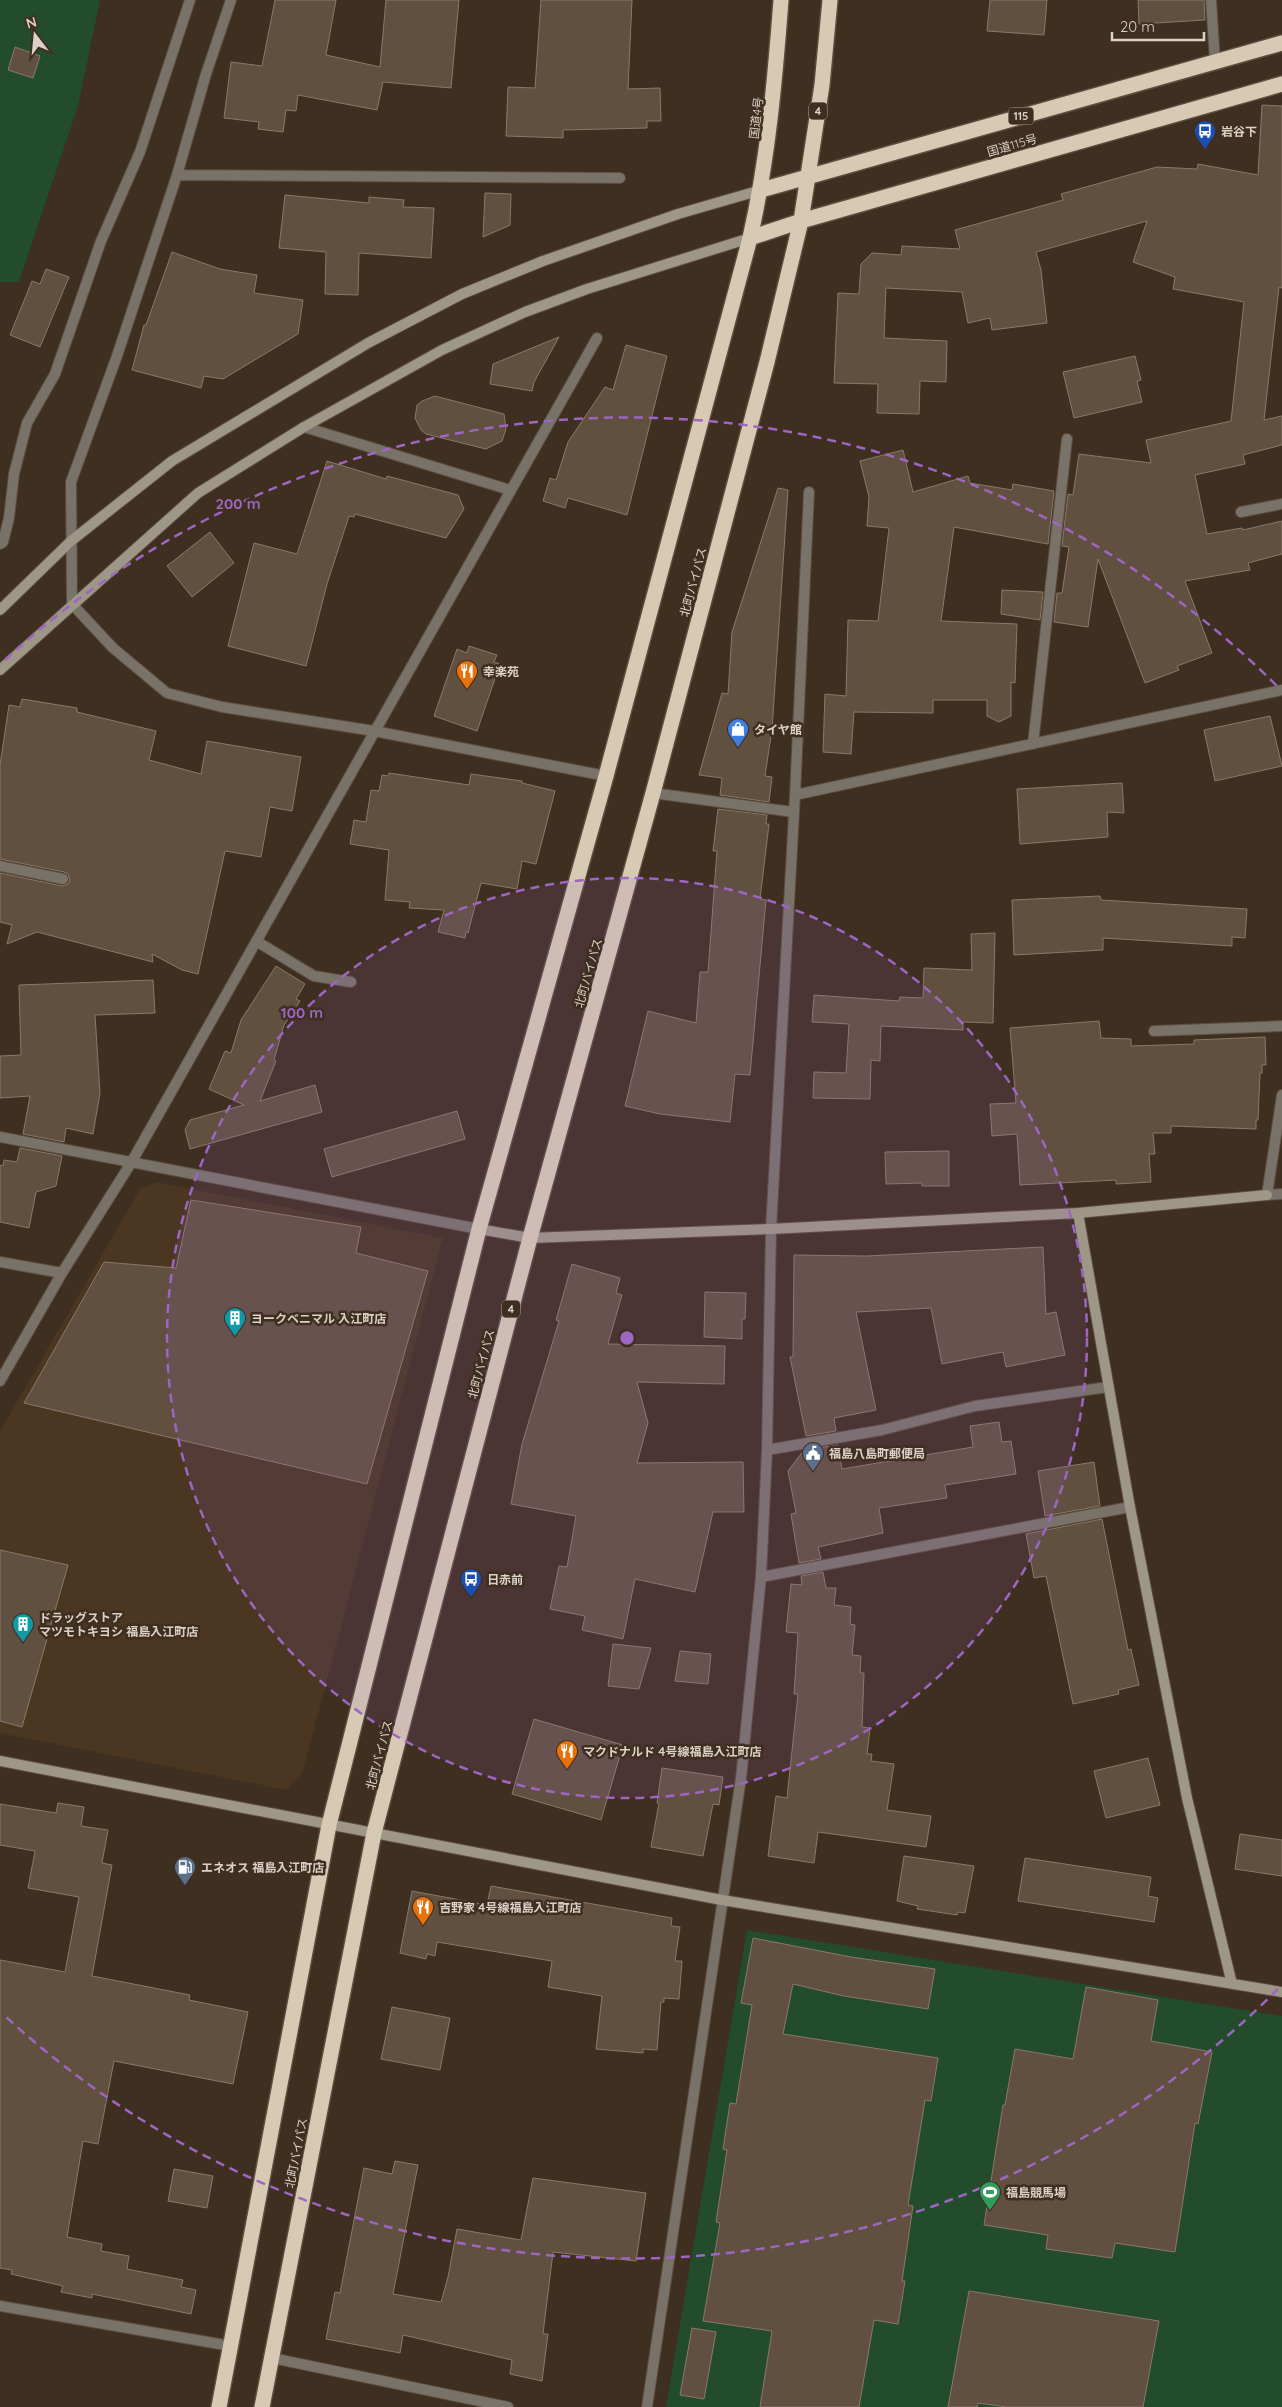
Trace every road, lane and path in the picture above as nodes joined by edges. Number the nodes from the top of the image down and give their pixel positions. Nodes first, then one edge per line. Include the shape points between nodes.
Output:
1 (190, 0) edge
2 (231, 0) edge
3 (781, 0) edge
4 (830, 0) edge
5 (1211, 0) edge
6 (1282, 43) edge
7 (1215, 61) junction
8 (1282, 84) edge
9 (177, 175) junction
10 (620, 178) dead end
11 (806, 178) junction
12 (761, 190) junction
13 (801, 221) junction
14 (750, 238) junction
15 (597, 338) dead end
16 (304, 428) junction
17 (1067, 439) dead end
18 (510, 490) junction
19 (809, 492) dead end
20 (1282, 504) edge
21 (1241, 512) dead end
22 (71, 541) junction
23 (0, 544) edge
24 (72, 604) junction
25 (0, 610) edge
26 (0, 670) edge
27 (1282, 690) edge
28 (374, 731) junction
29 (1033, 744) junction
30 (606, 776) junction
31 (653, 793) junction
32 (795, 795) junction
33 (793, 812) junction
34 (0, 866) edge
35 (63, 879) dead end
36 (256, 940) junction
37 (351, 982) dead end
38 (1282, 1026) edge
39 (1154, 1031) dead end
40 (1282, 1095) edge
41 (0, 1137) edge
42 (131, 1163) junction
43 (1282, 1194) edge
44 (1267, 1195) junction
45 (1078, 1213) junction
46 (479, 1229) junction
47 (771, 1229) junction
48 (530, 1238) junction
49 (0, 1262) edge
50 (62, 1273) junction
51 (0, 1381) edge
52 (1108, 1387) junction
53 (768, 1450) junction
54 (1130, 1507) junction
55 (761, 1577) junction
56 (0, 1761) edge
57 (329, 1824) junction
58 (374, 1833) junction
59 (722, 1900) junction
60 (1232, 1984) junction
61 (1282, 1992) edge
62 (0, 2306) edge
63 (231, 2346) junction
64 (272, 2358) junction
65 (219, 2407) edge
66 (262, 2407) edge
67 (508, 2407) edge
68 (647, 2407) edge

1 - 23 street via 140,152 101,241 55,374 26,424 3,542
2 - 9 street
3 - 12 highway, 国道4号 via 774,100
4 - 11 highway, 4 via 822,85
5 - 7 street
6 - 7 highway, 国道115号 / 115
7 - 11 highway, 国道115号 / 115
8 - 13 highway, 国道115号
9 - 10 street
9 - 22 street via 71,482
11 - 12 highway, 国道115号 / 115
11 - 13 highway, 4
12 - 14 highway, 国道4号
12 - 22 street via 678,214 543,261 462,294 368,343 172,461
13 - 14 highway, 国道115号
13 - 31 highway, 北町バイパス / 4
14 - 16 street via 525,312 442,350
14 - 30 highway
15 - 18 street
16 - 18 street
16 - 24 street via 198,493
17 - 29 street
18 - 28 street
19 - 32 street
20 - 21 street
22 - 24 street
22 - 25 street
24 - 26 street
24 - 28 street via 113,648 167,693 222,707
27 - 29 street
28 - 30 street
28 - 36 street
29 - 32 street
30 - 46 highway
31 - 33 street
31 - 48 highway, 北町バイパス / 4
32 - 33 street
33 - 47 street
34 - 35 street
36 - 37 street via 314,976
36 - 42 street
38 - 39 street
40 - 44 street
41 - 42 street
42 - 46 street
42 - 50 street
43 - 44 street
44 - 45 street
45 - 47 street
45 - 52 street
46 - 48 street
46 - 57 highway
47 - 48 street
47 - 53 street
48 - 58 highway, 北町バイパス / 4
49 - 50 street
50 - 51 street
52 - 53 street via 975,1406 882,1430
52 - 54 street
53 - 55 street
54 - 55 street
54 - 60 street via 1186,1798
55 - 59 street via 741,1778
56 - 57 street
57 - 58 street
57 - 63 highway
58 - 59 street
58 - 64 highway, 北町バイパス / 4
59 - 60 street
59 - 68 street
60 - 61 street
62 - 63 street
63 - 65 highway
64 - 66 highway, 北町バイパス / 4
64 - 67 street

